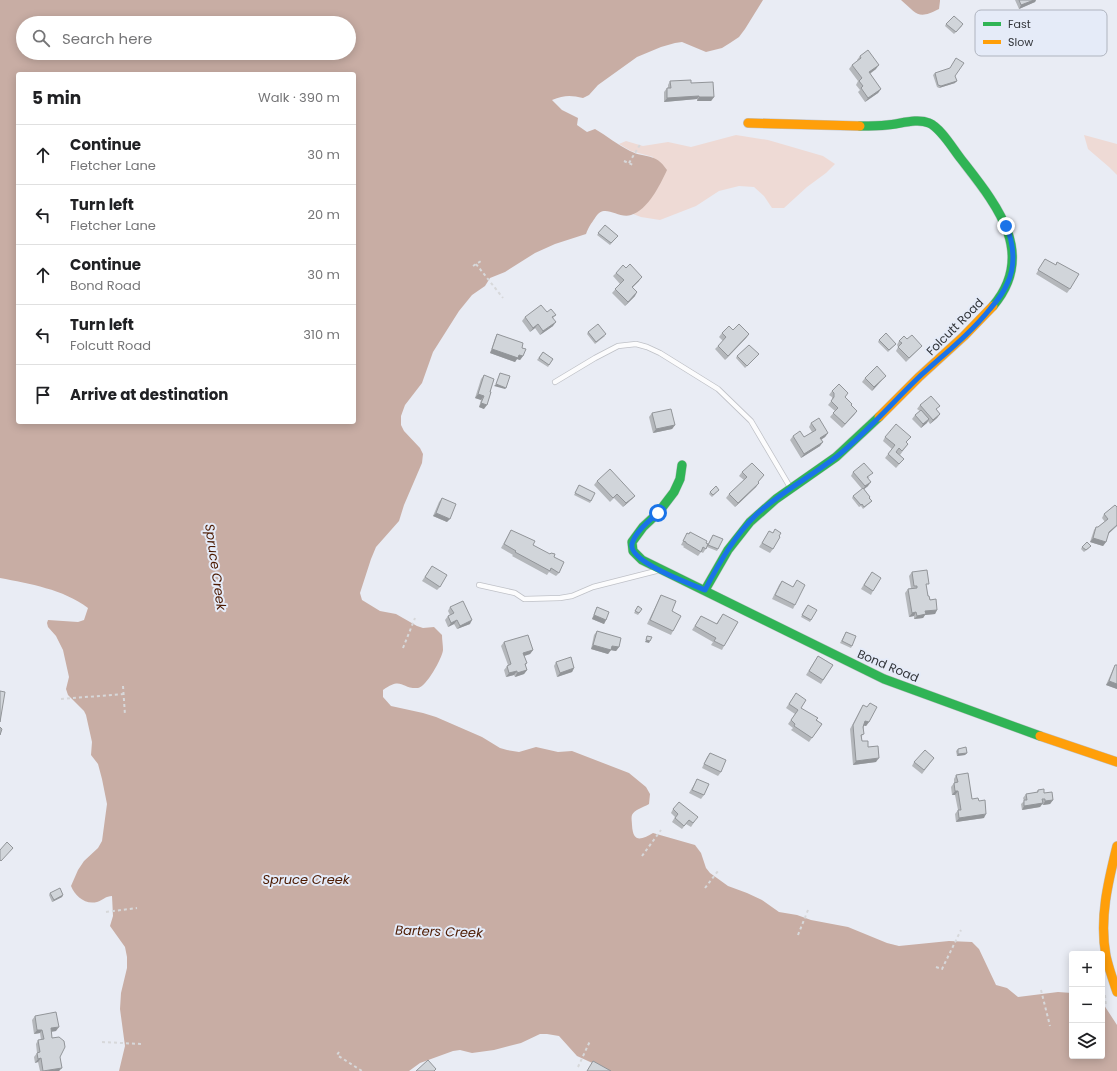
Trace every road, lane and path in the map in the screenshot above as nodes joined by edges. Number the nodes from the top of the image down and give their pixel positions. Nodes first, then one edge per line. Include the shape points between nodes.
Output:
1 (754, 125) dead end
2 (641, 143) dead end
3 (624, 161) dead end
4 (629, 163) junction
5 (633, 165) dead end
6 (481, 261) dead end
7 (476, 264) junction
8 (473, 266) dead end
9 (504, 298) dead end
10 (555, 382) dead end
11 (682, 465) dead end
12 (791, 488) junction
13 (659, 570) junction
14 (479, 585) dead end
15 (705, 590) junction
16 (415, 618) dead end
17 (403, 648) dead end
18 (123, 686) dead end
19 (124, 694) junction
20 (62, 699) dead end
21 (125, 715) dead end
22 (1117, 762) edge
23 (661, 830) dead end
24 (1116, 852) edge
25 (642, 856) dead end
26 (718, 871) dead end
27 (706, 888) dead end
28 (137, 908) dead end
29 (808, 910) dead end
30 (106, 912) dead end
31 (961, 930) dead end
32 (798, 935) dead end
33 (936, 967) dead end
34 (1041, 990) dead end
35 (1117, 992) edge
36 (1050, 1026) dead end
37 (590, 1041) dead end
38 (102, 1042) dead end
39 (141, 1044) dead end
40 (339, 1052) dead end
41 (578, 1067) dead end
42 (362, 1071) edge

1 - 12 street, Folcutt Road via 884,126 930,123 945,138 991,201 1006,226 1012,244 1008,282 979,323 918,378 847,448
2 - 4 path
3 - 4 path
4 - 5 path
6 - 7 path
7 - 8 path
7 - 9 path
10 - 12 lane via 618,346 636,344 647,347 718,389 751,421
11 - 13 street, Bond Road via 680,479 674,492 632,542 635,555
12 - 15 street, Folcutt Road via 764,508 741,531 715,569
13 - 14 lane via 560,598 524,599 515,593
13 - 15 street, Bond Road
15 - 22 street, Bond Road via 884,679 1037,736
16 - 17 path
18 - 19 path
19 - 20 path
19 - 21 path
23 - 25 path
24 - 35 street via 1106,897 1103,927 1105,952
26 - 27 path
28 - 30 path
29 - 32 path
31 - 33 path via 942,969
34 - 36 path
37 - 41 path
38 - 39 path
40 - 42 path via 337,1055

